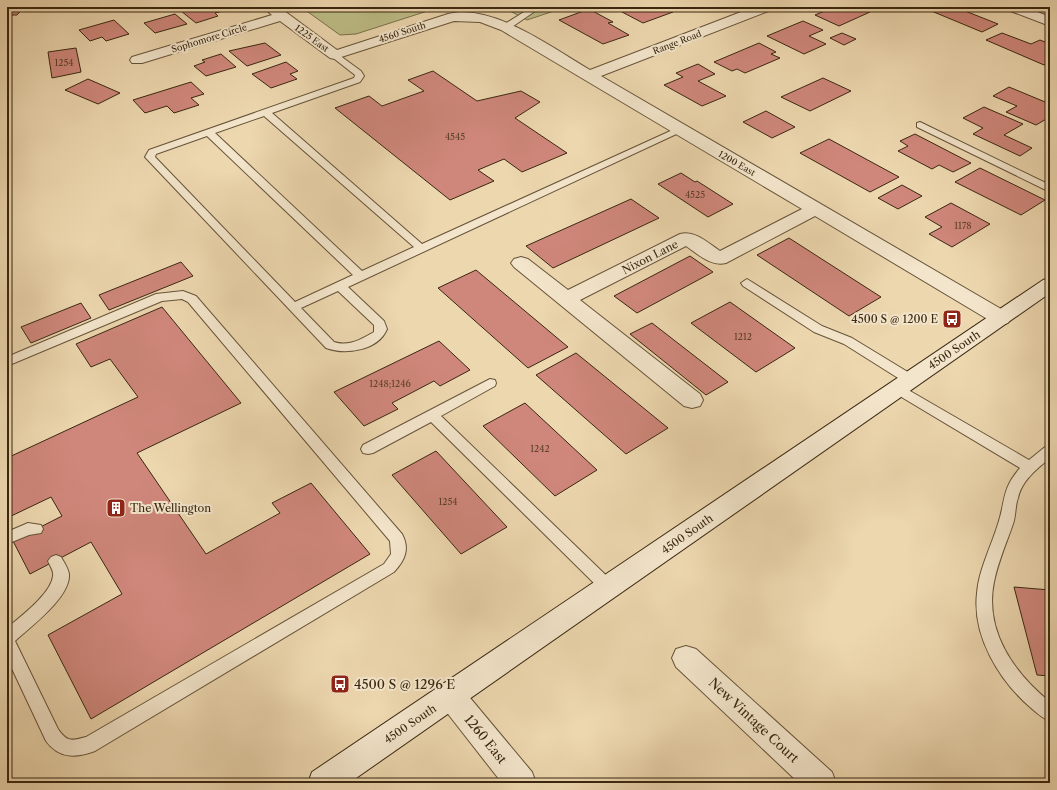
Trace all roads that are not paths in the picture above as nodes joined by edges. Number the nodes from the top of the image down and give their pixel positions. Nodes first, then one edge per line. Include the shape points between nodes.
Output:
1 (270, 7) edge
2 (537, 7) edge
3 (766, 7) edge
4 (1012, 7) edge
5 (470, 15) joint
6 (282, 16) junction
7 (1050, 22) edge
8 (506, 27) junction
9 (335, 54) junction
10 (137, 60) dead end
11 (588, 76) junction
12 (266, 112) junction
13 (920, 125) dead end
14 (680, 130) junction
15 (208, 132) junction
16 (1050, 189) edge
17 (815, 209) junction
18 (421, 248) junction
19 (521, 263) dead end
20 (361, 276) junction
21 (747, 283) dead end
22 (1050, 284) edge
23 (339, 286) junction
24 (567, 299) junction
25 (293, 307) junction
26 (1000, 318) junction
27 (7, 362) edge
28 (490, 383) dead end
29 (904, 384) junction
30 (692, 400) dead end
31 (432, 415) junction
32 (368, 449) dead end
33 (1050, 451) edge
34 (1030, 467) junction
35 (36, 529) dead end
36 (7, 538) edge
37 (56, 561) dead end
38 (609, 588) junction
39 (7, 640) edge
40 (686, 658) dead end
41 (451, 696) junction
42 (1050, 713) edge
43 (323, 783) edge
44 (521, 783) edge
45 (821, 783) edge

1 - 6 street, 1225 East
2 - 8 lane
3 - 11 street, Range Road
4 - 7 street
5 - 8 street, 1200 East via 487,18
5 - 9 street, 4560 South via 434,22
6 - 9 street, 1225 East
6 - 10 street, Sophomore Circle
8 - 11 street, 1200 East
9 - 12 lane via 358,73 360,76 357,80
11 - 14 street, 1200 East
12 - 15 lane
12 - 18 lane
13 - 16 lane
14 - 17 street, 1200 East
14 - 18 lane
15 - 20 lane
15 - 25 lane via 152,152 150,157
17 - 24 street, Nixon Lane via 719,259 687,238
17 - 26 street, 1200 East
18 - 20 lane
19 - 24 street
20 - 23 lane
21 - 29 lane via 818,329 848,341
22 - 26 street, 4500 South
23 - 25 lane
23 - 25 lane via 380,324 379,334 349,349 336,348
24 - 30 street
26 - 29 street, 4500 South
27 - 39 lane via 160,297 183,295 192,299 397,538 400,547 397,559 389,568 89,745 70,749 58,745
28 - 31 lane
29 - 34 lane
29 - 38 street, 4500 South
31 - 32 lane
31 - 38 lane
33 - 34 lane
34 - 42 lane via 1018,481 1011,496 1007,523 993,559 984,602 987,624 1002,661 1014,680
35 - 36 lane via 28,529
37 - 39 lane via 61,575 59,584 52,595
38 - 41 street, 4500 South
40 - 45 street, New Vintage Court
41 - 43 street, 4500 South
41 - 44 street, 1260 East

